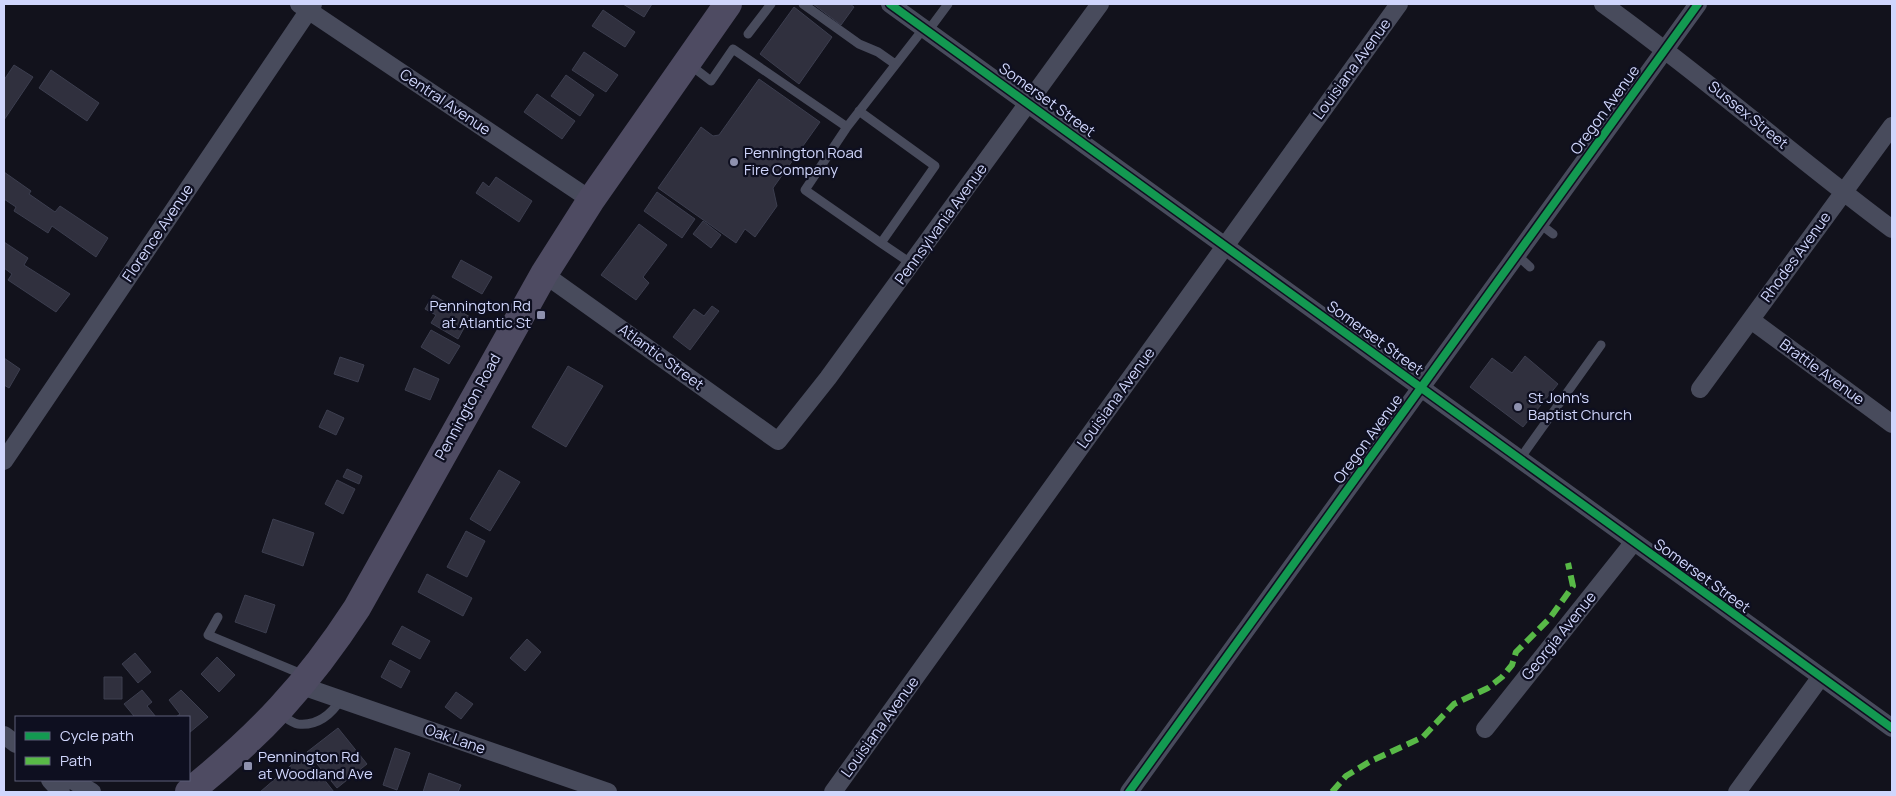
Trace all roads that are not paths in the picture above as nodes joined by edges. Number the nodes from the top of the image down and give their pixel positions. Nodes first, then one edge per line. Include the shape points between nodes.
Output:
1 (726, 4) edge
2 (803, 4) edge
3 (890, 4) edge
4 (948, 4) edge
5 (1100, 4) edge
6 (1399, 4) edge
7 (1603, 4) edge
8 (1698, 4) edge
9 (769, 5) edge
10 (307, 6) edge
11 (926, 30) junction
12 (748, 34) dead end
13 (1666, 49) junction
14 (686, 62) junction
15 (895, 64) junction
16 (1028, 104) junction
17 (859, 111) junction
18 (1892, 126) edge
19 (847, 127) junction
20 (1843, 193) junction
21 (592, 200) junction
22 (1892, 229) edge
23 (881, 243) junction
24 (1225, 247) junction
25 (912, 264) junction
26 (544, 274) junction
27 (1751, 320) junction
28 (1601, 346) dead end
29 (1421, 389) junction
30 (1700, 389) dead end
31 (1892, 424) edge
32 (778, 441) joint
33 (1519, 460) junction
34 (4, 461) edge
35 (1633, 543) junction
36 (218, 617) dead end
37 (1820, 678) junction
38 (305, 681) junction
39 (340, 699) junction
40 (278, 713) junction
41 (1892, 728) edge
42 (1485, 729) dead end
43 (4, 735) edge
44 (15, 743) edge
45 (51, 781) edge
46 (74, 781) edge
47 (61, 792) edge
48 (92, 792) edge
49 (189, 792) edge
50 (608, 792) edge
51 (833, 792) edge
52 (1129, 792) edge
53 (1737, 792) edge

1 - 14 main road, Pennington Road
2 - 15 lane via 859,44
3 - 11 street, Somerset Street
4 - 11 lane
5 - 16 street, Pennsylvania Avenue
6 - 24 street, Louisiana Avenue
7 - 13 street, Sussex Street
8 - 13 street, Oregon Avenue
9 - 12 lane
10 - 21 street, Central Avenue
10 - 34 street, Florence Avenue
11 - 15 lane
11 - 16 street, Somerset Street
13 - 20 street, Sussex Street
13 - 29 street, Oregon Avenue via 1524,261
14 - 19 lane via 711,81 733,49
14 - 21 main road, Pennington Road
15 - 17 lane
16 - 24 street, Somerset Street
16 - 25 street, Pennsylvania Avenue
17 - 19 lane
17 - 23 lane via 935,166
18 - 20 street, Rhodes Avenue
19 - 23 lane via 805,190
20 - 22 street, Sussex Street
20 - 27 street, Rhodes Avenue
21 - 26 main road, Pennington Road
23 - 25 lane
24 - 29 street, Somerset Street
24 - 51 street, Louisiana Avenue
25 - 32 street, Pennsylvania Avenue
26 - 32 street, Atlantic Street
26 - 38 main road, Pennington Road via 357,608
27 - 30 street, Rhodes Avenue
27 - 31 street, Brattle Avenue
28 - 33 lane
29 - 33 street, Somerset Street
29 - 52 street, Oregon Avenue
33 - 35 street, Somerset Street
35 - 37 street, Somerset Street
35 - 42 street, Georgia Avenue
36 - 38 lane via 208,635
37 - 41 street, Somerset Street
37 - 53 street
38 - 39 street, Oak Lane
38 - 40 main road, Pennington Road
39 - 40 lane via 331,715 320,720 297,724
39 - 50 street, Oak Lane
40 - 49 main road, Pennington Road
43 - 44 street
45 - 47 street
46 - 48 street

